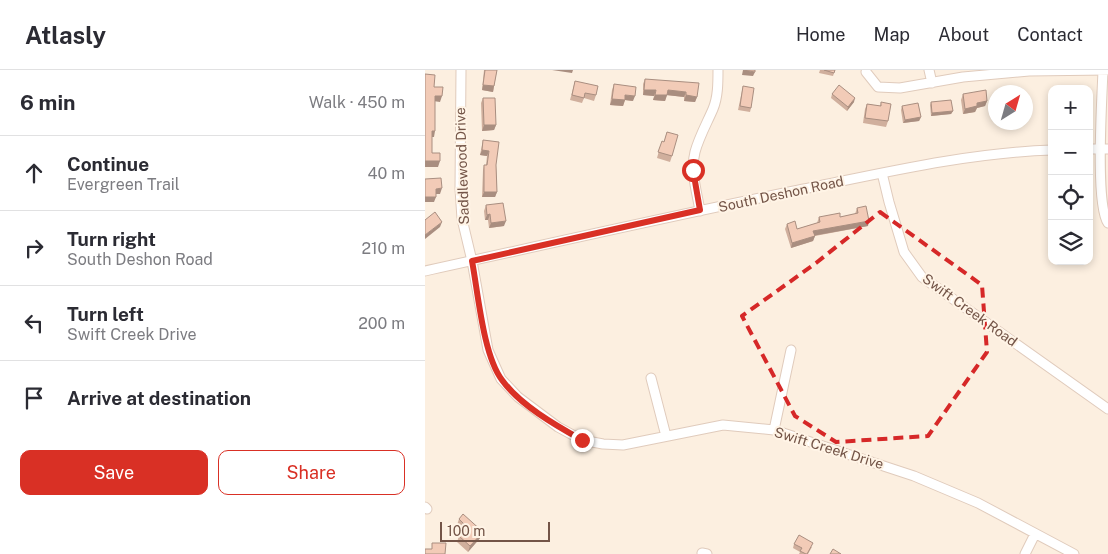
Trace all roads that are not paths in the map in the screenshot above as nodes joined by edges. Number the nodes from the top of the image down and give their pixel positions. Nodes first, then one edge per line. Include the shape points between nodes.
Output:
1 (461, 70) edge
2 (718, 70) edge
3 (929, 70) edge
4 (1029, 70) edge
5 (1103, 70) edge
6 (1108, 70) edge
7 (866, 72) dead end
8 (931, 83) junction
9 (1104, 149) edge
10 (1048, 150) edge
11 (882, 173) junction
12 (700, 210) junction
13 (1108, 223) edge
14 (472, 261) junction
15 (425, 271) edge
16 (791, 350) dead end
17 (651, 378) dead end
18 (1108, 409) edge
19 (773, 430) junction
20 (666, 436) junction
21 (1035, 534) junction
22 (1025, 554) edge
23 (1074, 554) edge

1 - 14 street, Saddlewood Drive via 460,189 462,219
2 - 12 street via 714,107 695,154 693,170
3 - 8 street
4 - 5 street
4 - 8 street
5 - 6 street
5 - 9 street
7 - 8 street via 877,87 900,88
9 - 13 street via 1101,196 1104,218
10 - 11 street, South Deshon Road via 957,160
11 - 12 street, South Deshon Road
11 - 18 street, Swift Creek Road via 904,252 922,277
12 - 14 street, South Deshon Road
14 - 15 street, South Deshon Road
14 - 20 street, Swift Creek Drive via 488,350 501,379 518,397 582,440 623,445
16 - 19 street
17 - 20 street
19 - 20 street, Swift Creek Drive via 723,425
19 - 21 street, Swift Creek Drive via 914,476 979,503
21 - 22 street
21 - 23 street, Swift Creek Drive

